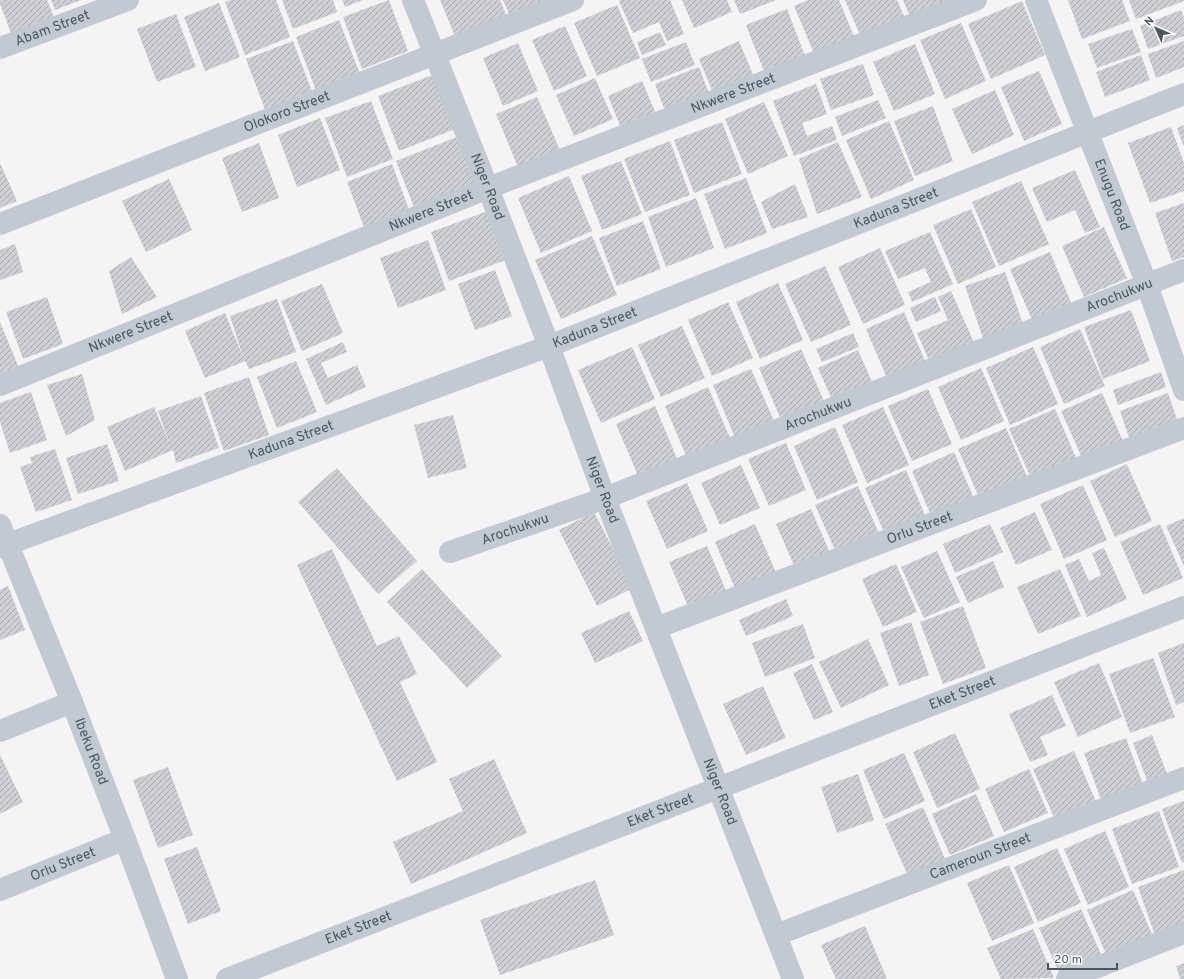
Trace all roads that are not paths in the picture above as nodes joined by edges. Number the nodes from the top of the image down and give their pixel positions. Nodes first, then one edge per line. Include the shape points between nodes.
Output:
1 (128, 0) edge
2 (413, 0) edge
3 (573, 0) edge
4 (976, 0) edge
5 (1036, 0) edge
6 (0, 48) edge
7 (436, 54) junction
8 (1184, 94) edge
9 (1087, 132) junction
10 (488, 188) junction
11 (0, 224) edge
12 (1184, 270) edge
13 (1147, 285) junction
14 (549, 346) junction
15 (0, 385) edge
16 (1184, 390) edge
17 (1184, 428) edge
18 (604, 498) junction
19 (2, 539) edge
20 (450, 552) dead end
21 (1184, 607) edge
22 (656, 628) junction
23 (72, 702) junction
24 (0, 731) edge
25 (1184, 778) edge
26 (717, 787) junction
27 (125, 839) junction
28 (0, 890) edge
29 (1184, 933) edge
30 (776, 935) junction
31 (177, 979) edge
32 (226, 979) edge
33 (793, 979) edge
34 (1067, 979) edge

1 - 6 street, Abam Street
2 - 7 street, Niger Road
3 - 7 street, Olokoro Street
4 - 10 street, Nkwere Street
5 - 9 street, Enugu Road
7 - 10 street, Niger Road
7 - 11 street, Olokoro Street
8 - 9 street, Kaduna Street
9 - 13 street, Enugu Road
9 - 14 street, Kaduna Street
10 - 14 street, Niger Road
10 - 15 street, Nkwere Street
12 - 13 street, Arochukwu
13 - 16 street, Enugu Road
13 - 18 street, Arochukwu
14 - 18 street, Niger Road
14 - 19 street, Kaduna Street
17 - 22 street, Orlu Street
18 - 20 street, Arochukwu
18 - 22 street, Niger Road
19 - 23 street, Ibeku Road
21 - 26 street, Eket Street
22 - 26 street, Niger Road
23 - 24 street
23 - 27 street, Ibeku Road
25 - 30 street, Cameroun Street
26 - 30 street, Niger Road
26 - 32 street, Eket Street
27 - 28 street, Orlu Street
27 - 31 street, Ibeku Road
29 - 34 street
30 - 33 street, Niger Road

